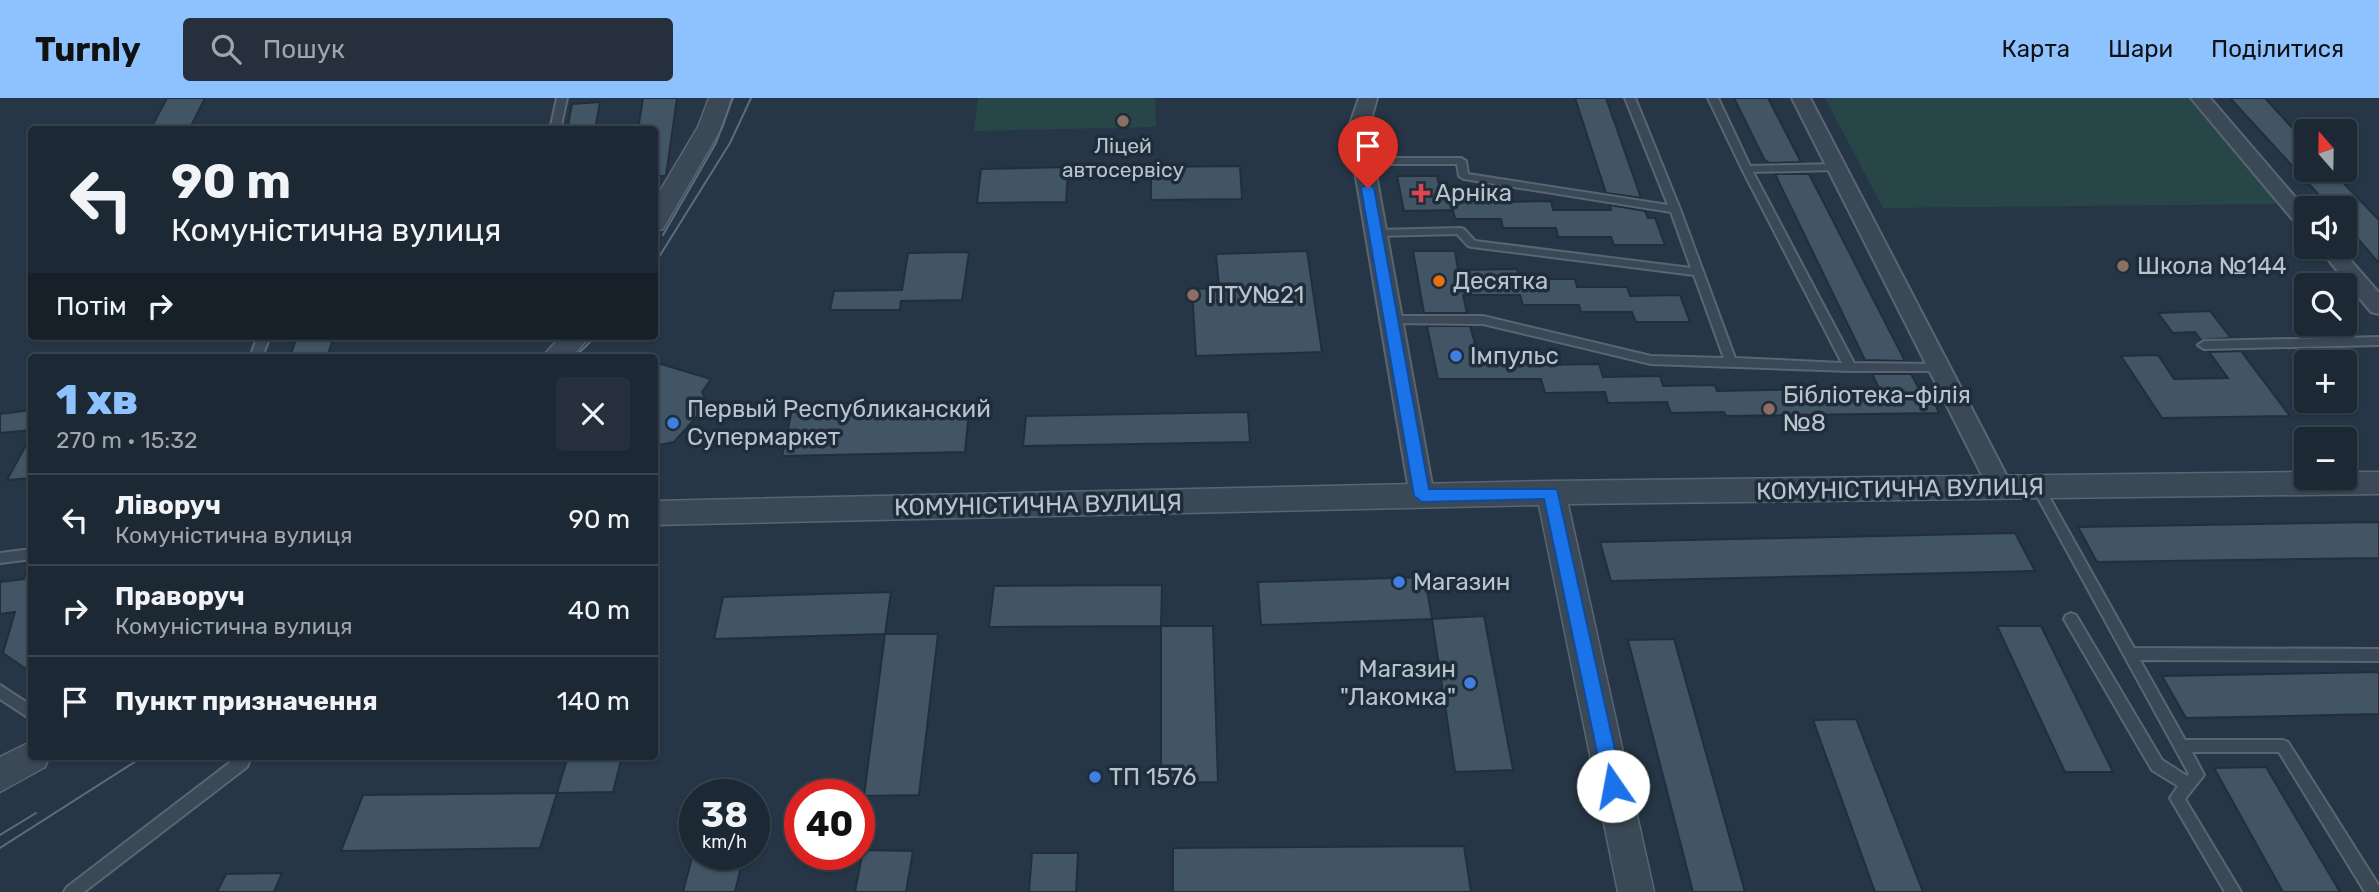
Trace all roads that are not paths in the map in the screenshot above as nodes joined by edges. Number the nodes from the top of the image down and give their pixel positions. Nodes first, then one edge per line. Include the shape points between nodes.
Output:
1 (562, 98) edge
2 (720, 98) edge
3 (1368, 98) edge
4 (1630, 98) edge
5 (1713, 98) edge
6 (1801, 98) edge
7 (2200, 98) edge
8 (556, 126) edge
9 (1363, 161) junction
10 (1836, 167) junction
11 (1747, 169) junction
12 (2294, 208) edge
13 (1675, 209) junction
14 (658, 216) edge
15 (1376, 233) junction
16 (2338, 259) edge
17 (1698, 272) junction
18 (2379, 307) edge
19 (1391, 320) junction
20 (573, 340) edge
21 (2379, 341) edge
22 (2204, 345) dead end
23 (559, 354) edge
24 (1731, 362) junction
25 (1850, 367) junction
26 (1940, 368) junction
27 (2379, 483) edge
28 (2038, 487) junction
29 (2001, 488) junction
30 (1551, 493) junction
31 (1422, 496) junction
32 (658, 513) edge
33 (28, 554) edge
34 (0, 558) edge
35 (2071, 619) dead end
36 (2130, 654) junction
37 (2379, 655) edge
38 (0, 691) edge
39 (28, 712) edge
40 (2180, 746) junction
41 (28, 759) edge
42 (242, 762) dead end
43 (0, 776) edge
44 (2188, 785) junction
45 (72, 892) edge
46 (1636, 892) edge
47 (2232, 892) edge
48 (2374, 892) edge

1 - 8 lane
2 - 14 street via 710,127
3 - 9 street via 1357,130
4 - 13 lane
5 - 11 lane
6 - 10 street
7 - 12 street
9 - 13 lane via 1461,162 1464,176
9 - 15 street
10 - 11 lane
10 - 26 street
11 - 25 lane
13 - 17 lane
15 - 17 lane via 1460,231 1472,244
15 - 19 street
16 - 18 street
17 - 24 lane
19 - 24 lane via 1483,320 1651,360
19 - 31 street
20 - 23 street
21 - 22 lane
24 - 25 lane
25 - 26 lane
26 - 29 street
27 - 28 street, КОМУНІСТИЧНА ВУЛИЦЯ
28 - 29 street, КОМУНІСТИЧНА ВУЛИЦЯ
28 - 36 lane
29 - 30 street, КОМУНІСТИЧНА ВУЛИЦЯ
30 - 31 street, КОМУНІСТИЧНА ВУЛИЦЯ
30 - 46 street
31 - 32 street, КОМУНІСТИЧНА ВУЛИЦЯ
33 - 34 lane
35 - 44 lane via 2157,765
36 - 37 lane
36 - 40 lane
38 - 39 lane
40 - 44 lane via 2197,775
40 - 48 lane via 2283,746
41 - 43 street
42 - 45 lane
44 - 47 lane via 2176,798

